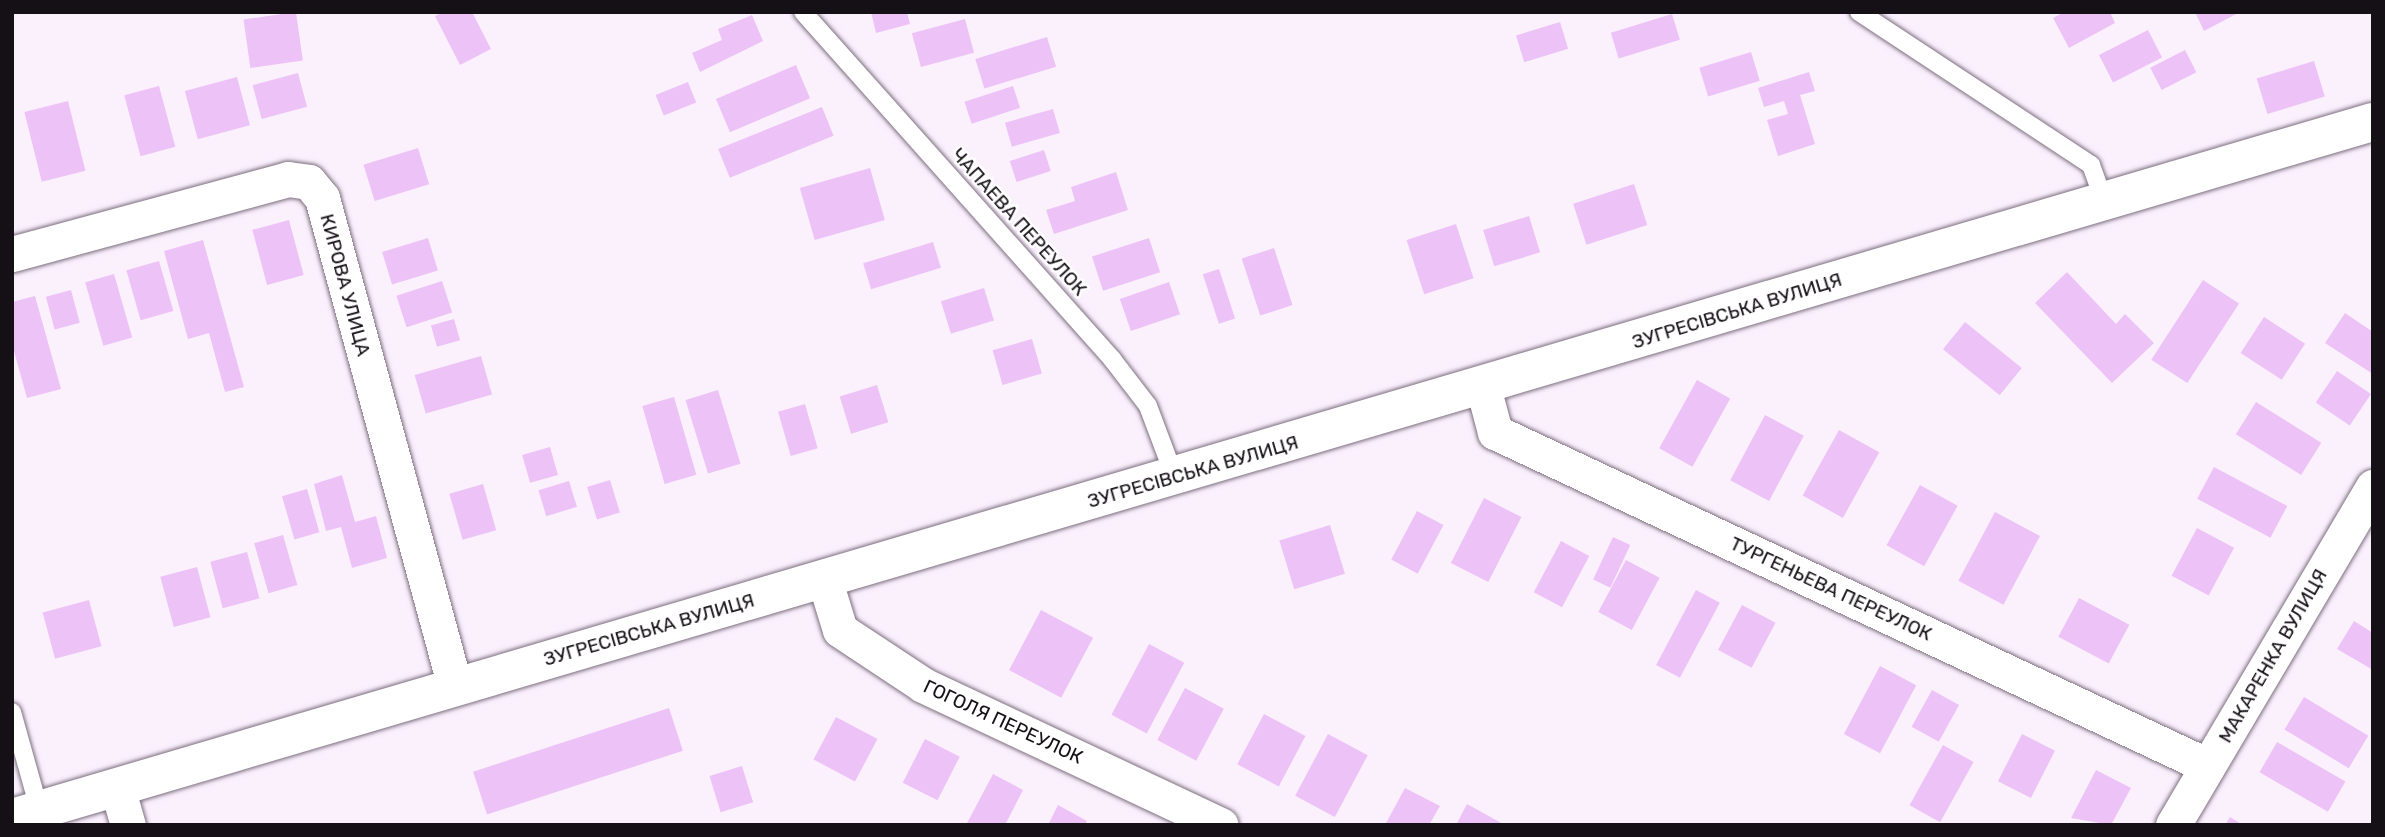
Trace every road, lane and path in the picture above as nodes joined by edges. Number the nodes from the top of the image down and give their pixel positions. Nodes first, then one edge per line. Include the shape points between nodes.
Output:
1 (803, 12) edge
2 (1859, 12) edge
3 (2373, 121) edge
4 (2104, 201) junction
5 (12, 254) edge
6 (1483, 387) junction
7 (1175, 478) junction
8 (2373, 487) edge
9 (824, 578) junction
10 (455, 687) junction
11 (12, 712) edge
12 (2208, 766) junction
13 (117, 787) junction
14 (26, 813) edge
15 (128, 825) edge
16 (1221, 825) edge
17 (2173, 825) edge

1 - 7 lane, ЧАПАЕВА ПЕРЕУЛОК via 1112,359 1148,406
2 - 4 lane via 2091,165
3 - 4 street, ЗУГРЕСІВСЬКА ВУЛИЦЯ
4 - 6 street, ЗУГРЕСІВСЬКА ВУЛИЦЯ
5 - 10 street, КИРОВА УЛИЦА via 288,179 309,182 322,198
6 - 7 street, ЗУГРЕСІВСЬКА ВУЛИЦЯ
6 - 12 street, ТУРГЕНЬЕВА ПЕРЕУЛОК via 1495,432
7 - 9 street, ЗУГРЕСІВСЬКА ВУЛИЦЯ
8 - 12 street, МАКАРЕНКА ВУЛИЦЯ
9 - 10 street, ЗУГРЕСІВСЬКА ВУЛИЦЯ
9 - 16 street, ГОГОЛЯ ПЕРЕУЛОК via 840,629 923,685
10 - 13 street, ЗУГРЕСІВСЬКА ВУЛИЦЯ
11 - 14 lane
12 - 17 street, МАКАРЕНКА ВУЛИЦЯ
13 - 14 street, ЗУГРЕСІВСЬКА ВУЛИЦЯ
13 - 15 street

